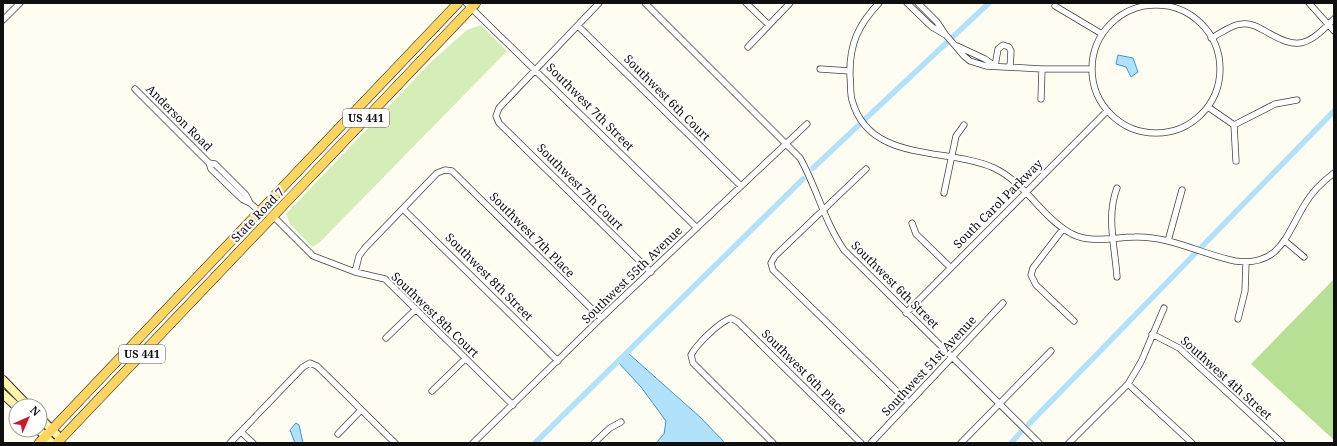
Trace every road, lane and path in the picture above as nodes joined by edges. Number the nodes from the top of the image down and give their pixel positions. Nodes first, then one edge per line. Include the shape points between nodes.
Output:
1 (20, 3) edge
2 (458, 3) edge
3 (599, 3) edge
4 (645, 3) edge
5 (746, 3) edge
6 (790, 3) edge
7 (879, 3) edge
8 (908, 3) edge
9 (918, 3) edge
10 (1309, 3) edge
11 (1153, 4) edge
12 (471, 5) edge
13 (1055, 6) dead end
14 (1334, 19) edge
15 (3, 20) edge
16 (769, 25) junction
17 (1328, 25) junction
18 (578, 26) junction
19 (1334, 31) edge
20 (945, 34) junction
21 (1102, 34) junction
22 (1211, 38) junction
23 (748, 46) dead end
24 (995, 66) junction
25 (1010, 67) junction
26 (820, 69) dead end
27 (1042, 69) junction
28 (1091, 69) junction
29 (536, 70) junction
30 (850, 71) junction
31 (135, 89) dead end
32 (1041, 99) dead end
33 (1297, 100) dead end
34 (1208, 107) junction
35 (1107, 111) junction
36 (807, 124) dead end
37 (964, 125) dead end
38 (1234, 125) junction
39 (786, 143) junction
40 (953, 158) junction
41 (1236, 162) dead end
42 (866, 169) dead end
43 (1334, 173) edge
44 (741, 186) junction
45 (281, 188) junction
46 (1117, 188) dead end
47 (1182, 190) dead end
48 (1026, 192) junction
49 (944, 193) dead end
50 (404, 208) junction
51 (822, 210) junction
52 (259, 211) junction
53 (273, 216) junction
54 (912, 223) dead end
55 (697, 228) junction
56 (1063, 229) junction
57 (256, 234) junction
58 (1114, 238) junction
59 (1168, 241) junction
60 (1285, 241) junction
61 (1304, 257) dead end
62 (1246, 262) junction
63 (950, 267) junction
64 (355, 272) junction
65 (651, 272) junction
66 (1117, 277) dead end
67 (179, 296) junction
68 (1003, 303) dead end
69 (1164, 308) dead end
70 (416, 309) junction
71 (906, 312) junction
72 (601, 318) junction
73 (1238, 319) dead end
74 (1074, 321) dead end
75 (164, 332) junction
76 (1152, 334) junction
77 (386, 338) dead end
78 (1051, 351) dead end
79 (951, 357) junction
80 (465, 359) junction
81 (558, 362) junction
82 (3, 380) edge
83 (1128, 384) junction
84 (432, 391) dead end
85 (20, 398) edge
86 (909, 403) junction
87 (999, 404) junction
88 (513, 405) junction
89 (361, 410) junction
90 (620, 422) dead end
91 (241, 432) junction
92 (338, 434) dead end
93 (48, 435) edge
94 (48, 438) edge
95 (61, 442) edge
96 (230, 443) edge
97 (253, 443) edge
98 (395, 443) edge
99 (473, 443) edge
100 (594, 443) edge
101 (773, 443) edge
102 (860, 443) edge
103 (871, 443) edge
104 (961, 443) edge
105 (1039, 443) edge
106 (1069, 443) edge
107 (1192, 443) edge
108 (1282, 443) edge

1 - 15 street
2 - 45 main road, State Road 7 / US 441
3 - 18 street
4 - 39 street, Southwest 6th Street
5 - 16 street
6 - 16 street
7 - 30 street via 858,28 854,38
8 - 20 street via 932,27
9 - 20 street
10 - 17 street
11 - 21 street via 1128,11 1113,21
11 - 22 street via 1171,7 1187,14 1201,24
12 - 29 street, Southwest 7th Street
12 - 53 main road, State Road 7 / US 441
13 - 21 street
14 - 17 street
16 - 23 street
17 - 19 street
17 - 22 street via 1316,37 1301,44 1285,42 1256,26 1246,24 1236,25
18 - 29 street
18 - 44 street, Southwest 6th Court
20 - 24 street via 970,61
21 - 28 street via 1092,57
22 - 34 street via 1218,55 1220,73 1216,91
24 - 25 street
24 - 25 street via 998,49 1004,45 1011,51
25 - 27 street
26 - 30 street
27 - 28 street
27 - 32 street
28 - 35 street via 1095,91
29 - 55 street, Southwest 7th Street
29 - 65 street, Southwest 7th Court via 499,108 496,116 499,123
30 - 40 street via 852,96 858,114 880,137 898,147
31 - 52 street, Anderson Road via 208,163 217,166
33 - 38 street via 1275,104
34 - 35 street via 1186,126 1159,134 1139,132 1114,118
34 - 38 street
35 - 48 street, South Carol Parkway
36 - 39 street, Southwest 55th Avenue
37 - 40 street via 956,136
38 - 41 street
39 - 44 street, Southwest 55th Avenue
39 - 51 street, Southwest 6th Street via 800,158 809,174
40 - 48 street via 992,168 1009,177
40 - 49 street
42 - 51 street
43 - 60 street via 1307,200
44 - 55 street, Southwest 55th Avenue
45 - 52 main road, State Road 7 / US 441
45 - 53 main road via 273,205
46 - 58 street via 1112,200 1111,214
47 - 59 street
48 - 56 street
48 - 63 street, South Carol Parkway
50 - 64 street via 359,256
50 - 72 street, Southwest 7th Place via 437,173 452,171
50 - 81 street, Southwest 8th Street
51 - 71 street, Southwest 6th Street via 844,250
51 - 86 street via 774,256 771,263 773,270
52 - 57 main road via 260,224
52 - 67 main road, State Road 7 / US 441
53 - 57 main road, State Road 7 / US 441
53 - 64 street, Southwest 8th Court via 313,256
54 - 63 street via 916,234
55 - 65 street, Southwest 55th Avenue
56 - 58 street via 1084,239
56 - 74 street via 1033,268 1031,276 1036,285
57 - 75 main road, State Road 7 / US 441
58 - 59 street via 1142,237
58 - 66 street
59 - 62 street via 1229,260
60 - 61 street
60 - 62 street via 1268,256
62 - 73 street via 1246,291
63 - 71 street, South Carol Parkway
64 - 70 street, Southwest 8th Court via 385,279
65 - 72 street, Southwest 55th Avenue
67 - 75 main road via 165,317
67 - 93 main road, State Road 7 / US 441
68 - 79 street, Southwest 51st Avenue
69 - 76 street
70 - 77 street
70 - 80 street, Southwest 8th Court
71 - 79 street, Southwest 6th Street
72 - 81 street, Southwest 55th Avenue
75 - 95 main road, State Road 7 / US 441
76 - 83 street via 1141,362
76 - 108 street, Southwest 4th Street via 1179,348
78 - 87 street
79 - 86 street, Southwest 51st Avenue
79 - 87 street, Southwest 6th Street
80 - 84 street
80 - 88 street, Southwest 8th Court
81 - 88 street, Southwest 55th Avenue
82 - 85 street
83 - 106 street
83 - 107 street
86 - 103 street, Southwest 51st Avenue
87 - 104 street
87 - 105 street, Southwest 6th Street
88 - 99 street, Southwest 55th Avenue
89 - 91 street via 318,366 310,363 303,367
89 - 92 street
89 - 98 street
90 - 100 street
91 - 96 street
91 - 97 street
94 - 95 street
101 - 102 street, Southwest 6th Place via 693,363 691,356 694,349 724,321 731,318

